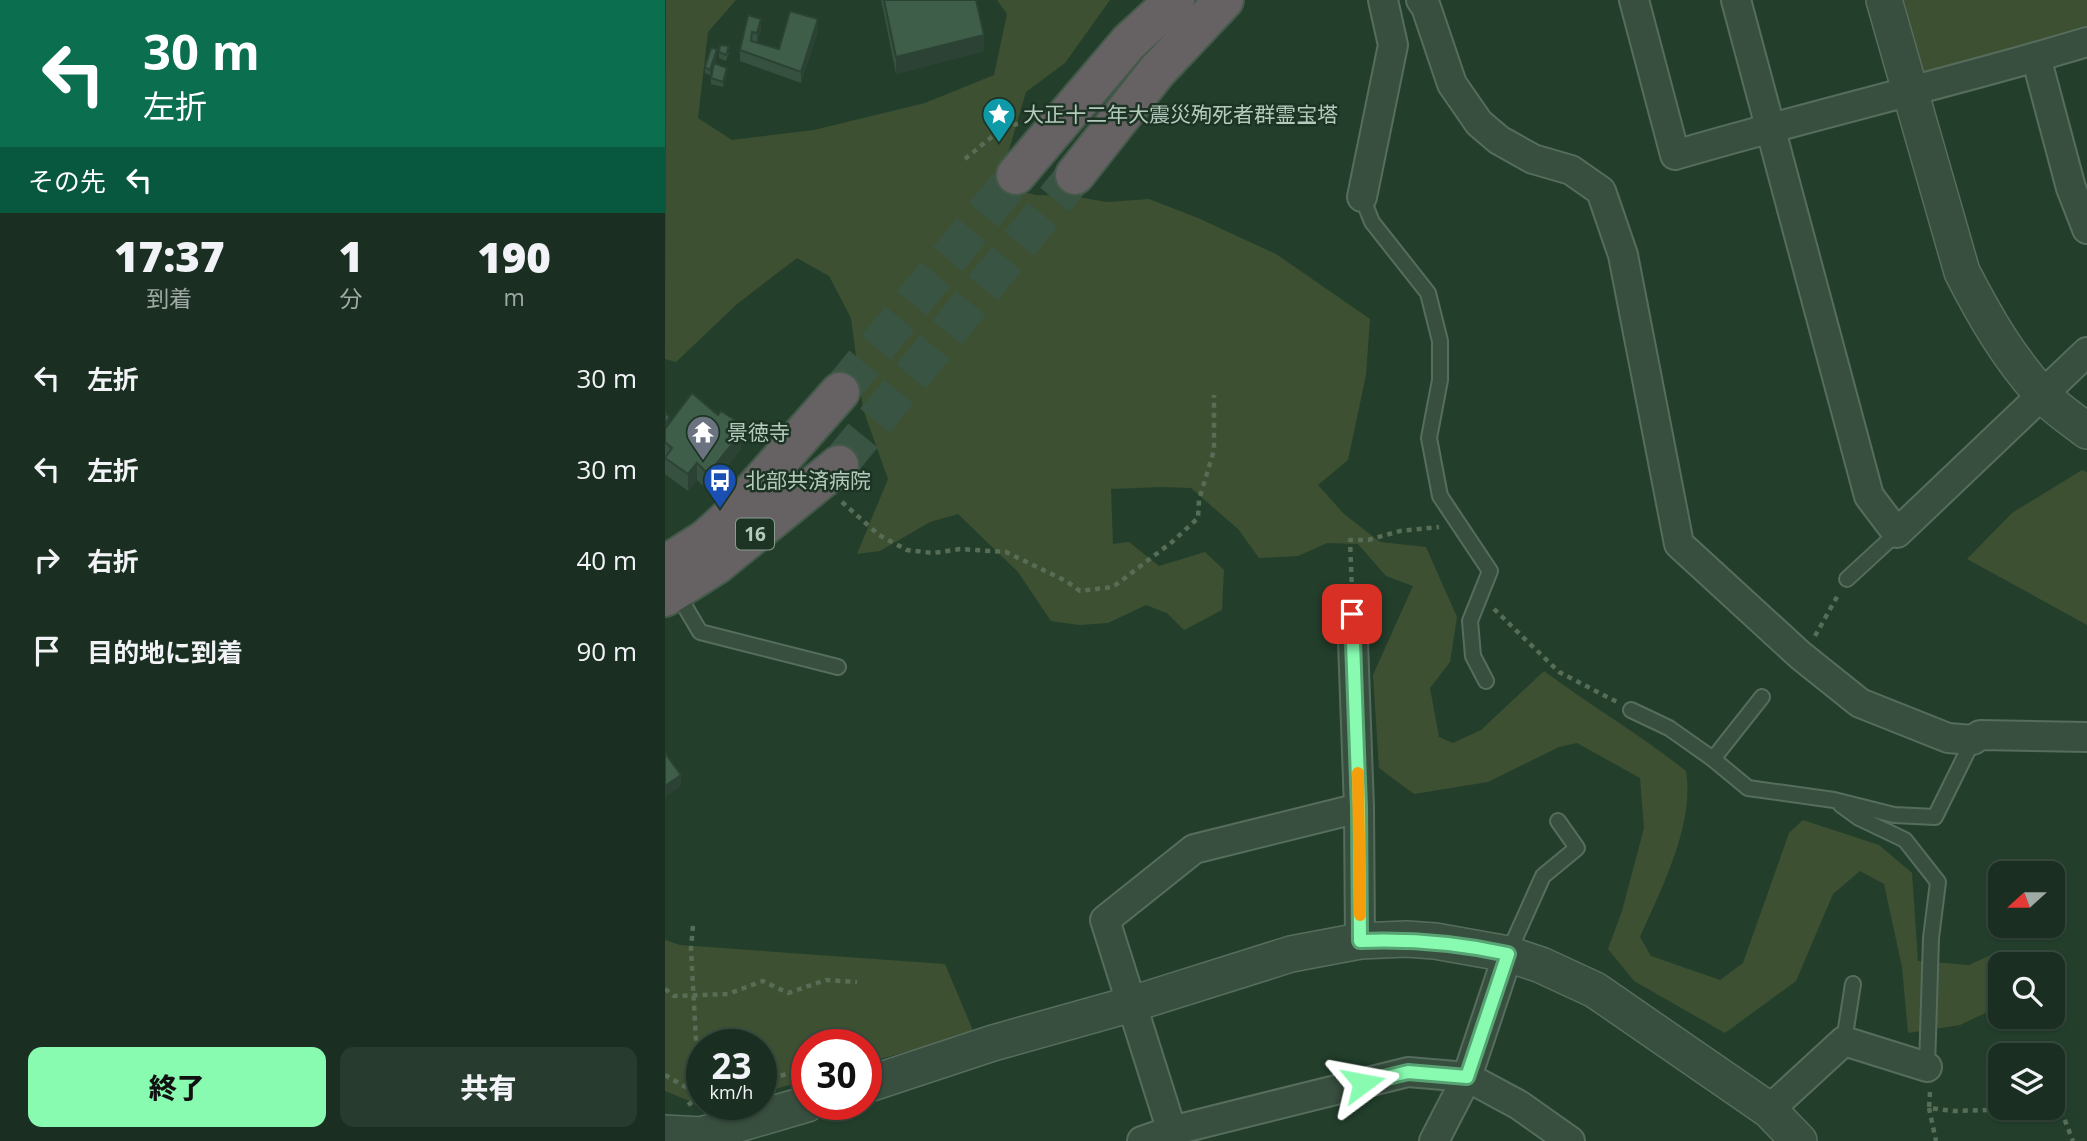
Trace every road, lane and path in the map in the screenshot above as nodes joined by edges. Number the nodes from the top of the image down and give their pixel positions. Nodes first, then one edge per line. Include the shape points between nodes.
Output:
1 (1175, 0) edge
2 (1224, 0) edge
3 (1383, 0) edge
4 (1421, 0) edge
5 (1634, 0) edge
6 (1735, 0) edge
7 (1884, 0) edge
8 (2087, 42) edge
9 (2036, 57) junction
10 (1108, 66) junction
11 (1909, 93) junction
12 (1140, 94) junction
13 (1025, 124) dead end
14 (1770, 127) junction
15 (965, 159) dead end
16 (1016, 175) tunnel mouth
17 (1075, 175) tunnel mouth
18 (1362, 197) joint
19 (2087, 229) edge
20 (2087, 352) edge
21 (840, 392) tunnel mouth
22 (2043, 395) junction
23 (1214, 396) dead end
24 (2087, 431) edge
25 (839, 465) tunnel mouth
26 (842, 502) dead end
27 (1460, 525) junction
28 (1897, 533) junction
29 (668, 579) edge
30 (1847, 579) joint
31 (1481, 596) junction
32 (1352, 614) joint
33 (1800, 655) junction
34 (838, 667) dead end
35 (1486, 681) dead end
36 (1762, 697) dead end
37 (1631, 710) joint
38 (2087, 737) edge
39 (1973, 740) junction
40 (1713, 759) junction
41 (1835, 800) junction
42 (1359, 808) junction
43 (1558, 821) dead end
44 (693, 925) dead end
45 (1360, 941) junction
46 (1508, 954) junction
47 (857, 982) dead end
48 (1853, 984) dead end
49 (665, 989) edge
50 (693, 995) junction
51 (1132, 1004) junction
52 (695, 1029) edge
53 (1844, 1041) junction
54 (1927, 1067) junction
55 (665, 1075) edge
56 (1467, 1077) junction
57 (882, 1080) edge
58 (686, 1088) edge
59 (1929, 1108) junction
60 (686, 1109) edge
61 (791, 1109) edge
62 (1769, 1110) junction
63 (673, 1122) edge
64 (1173, 1136) edge
65 (1142, 1141) edge
66 (1434, 1141) edge
67 (1570, 1141) edge
68 (1799, 1141) edge
69 (1936, 1141) edge
70 (2073, 1141) edge

1 - 10 highway
2 - 12 highway
3 - 18 street via 1393,45
4 - 33 street via 1452,83 1479,122 1499,140 1533,159 1571,170 1601,191 1623,256 1679,544
5 - 14 street via 1675,155
6 - 14 street
7 - 11 street
8 - 9 street
9 - 11 street
9 - 19 street via 2071,188
10 - 12 highway
10 - 16 highway
11 - 14 street
11 - 22 street via 1962,271 2006,349
12 - 17 highway
13 - 15 path via 1005,126
14 - 28 street via 1869,496
18 - 27 lane via 1372,222 1428,293 1440,341 1440,380 1429,438 1440,496
20 - 22 street
21 - 29 highway, 16 via 728,519
22 - 24 street
22 - 28 street
23 - 26 path via 1214,450 1198,518 1113,587 1080,591 1006,552 907,550 879,536
25 - 29 highway, 16 via 716,565
27 - 31 lane via 1490,571
27 - 32 path via 1350,540
28 - 30 lane
29 - 34 lane via 700,632
30 - 33 path
31 - 35 lane via 1470,621 1473,656
31 - 37 path via 1559,671
32 - 42 street
33 - 39 street via 1860,703 1948,738
36 - 40 lane
37 - 40 lane via 1669,728
38 - 39 street via 1980,736
39 - 41 lane via 1935,817 1894,815
40 - 41 lane via 1748,788
41 - 54 lane via 1905,841 1938,882 1931,938
42 - 45 street
42 - 51 street via 1194,849 1105,920
43 - 46 lane via 1577,848 1543,876
44 - 50 path
45 - 46 street via 1435,941
45 - 51 street via 1291,954
46 - 56 street
46 - 62 street via 1595,990
47 - 50 path via 826,980 788,993 763,981 728,994
48 - 53 lane
49 - 50 path via 674,996
50 - 52 path
51 - 57 street
51 - 64 street
53 - 54 street
53 - 62 street
54 - 59 path
55 - 58 path
56 - 64 street via 1408,1072
56 - 66 street
56 - 67 street
59 - 69 path
59 - 70 path via 2060,1108
60 - 63 path
61 - 63 street via 701,1135
62 - 68 street
64 - 65 street

